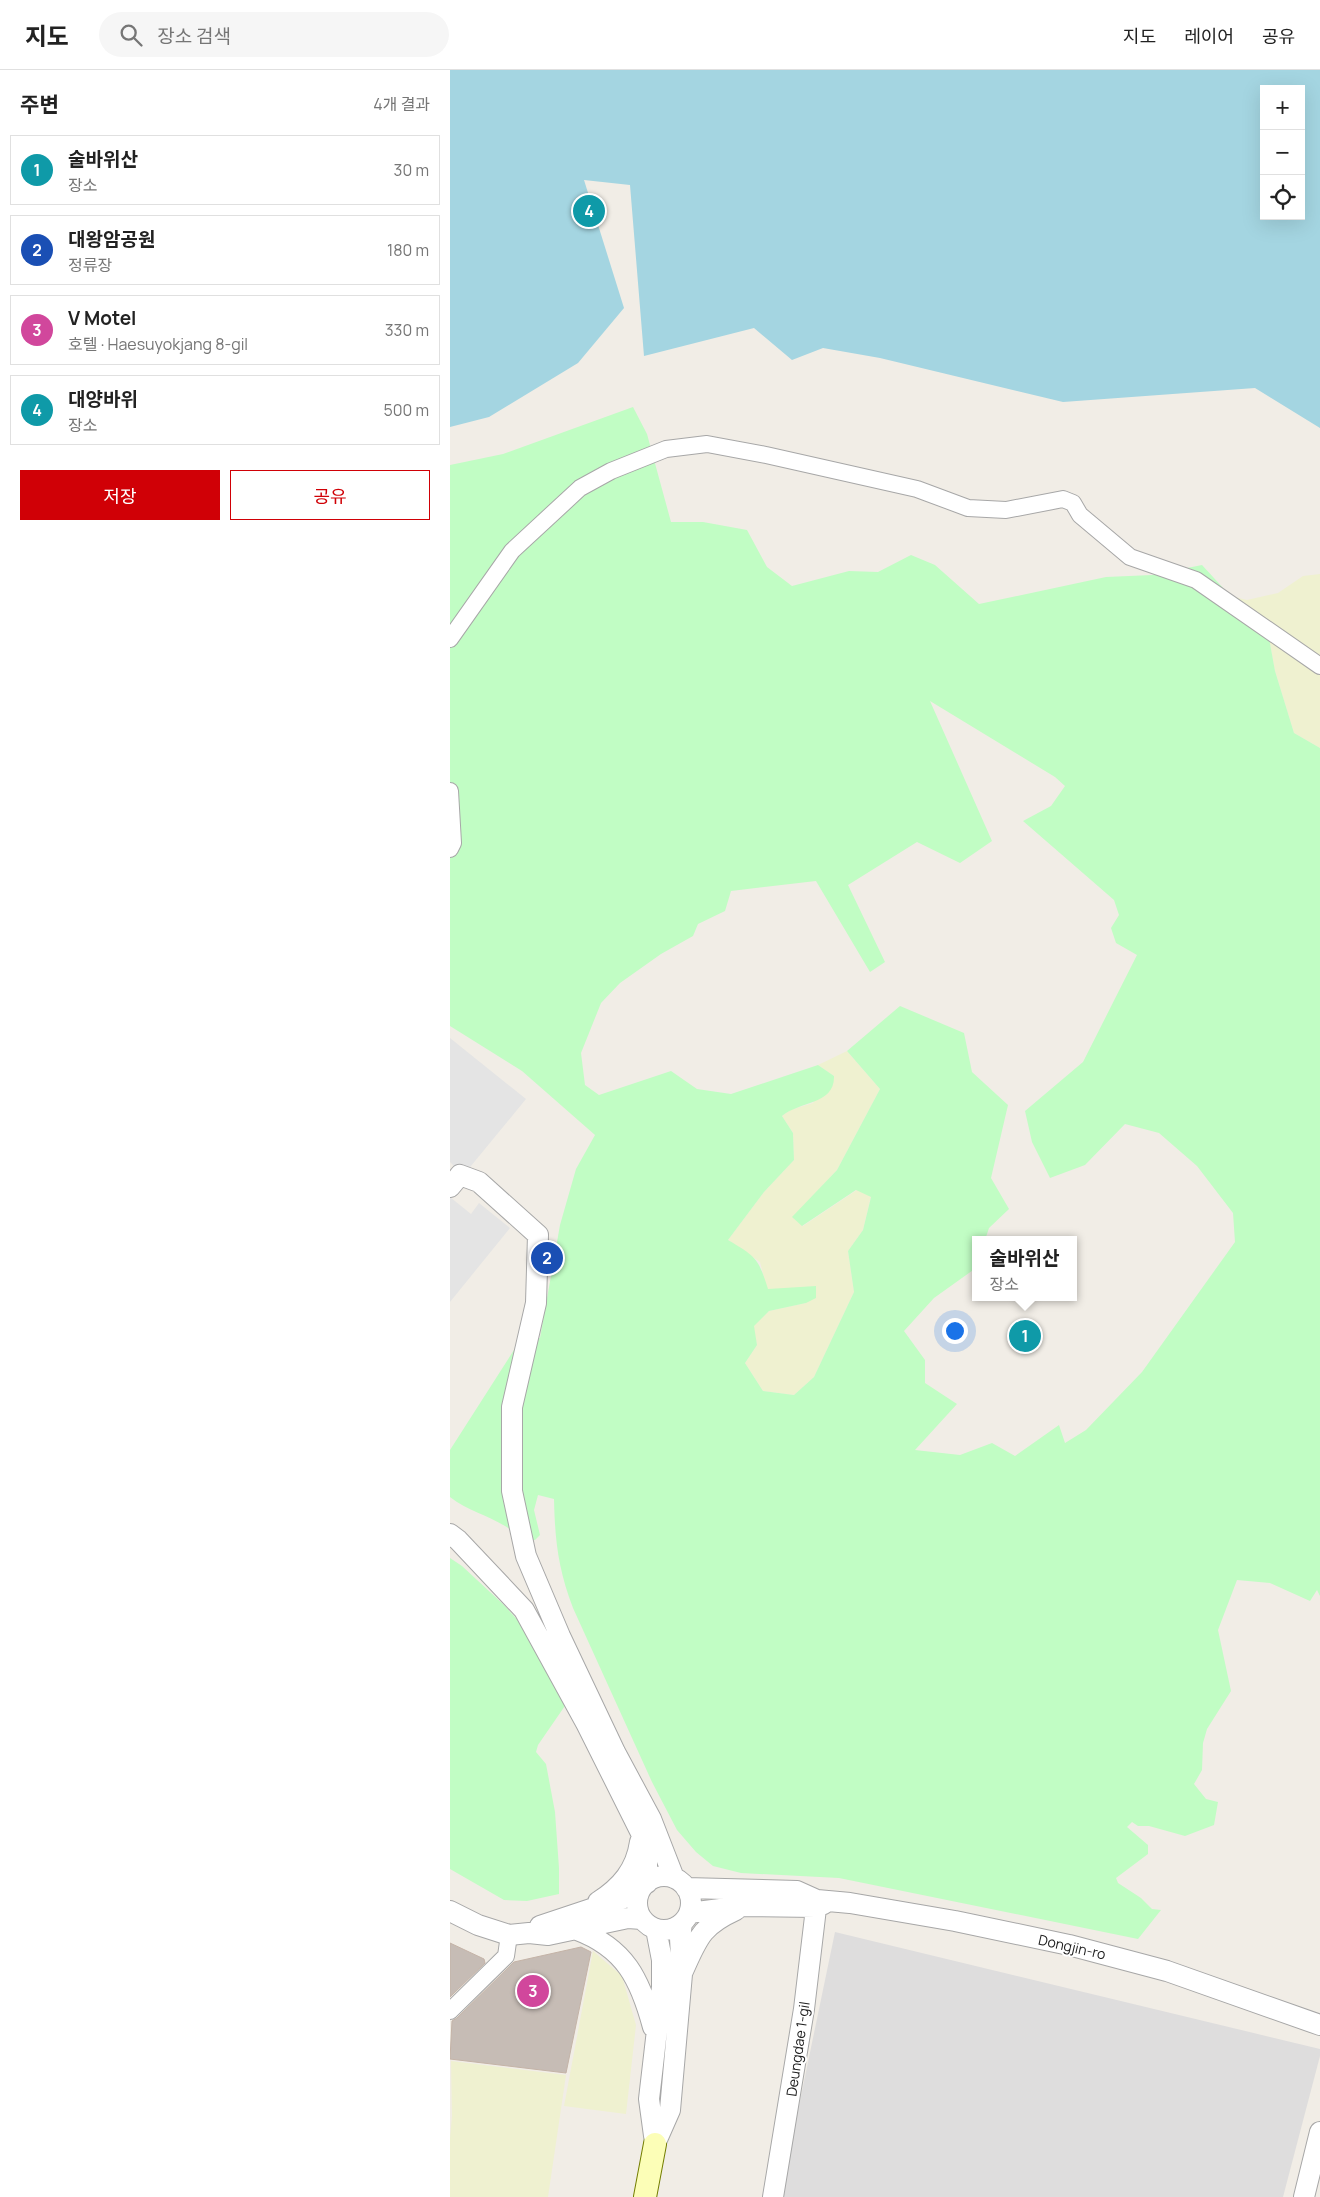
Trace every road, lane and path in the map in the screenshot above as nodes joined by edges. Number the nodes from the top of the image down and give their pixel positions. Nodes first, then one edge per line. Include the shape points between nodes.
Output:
1 (450, 639) edge
2 (1320, 666) edge
3 (450, 791) edge
4 (450, 849) edge
5 (453, 1175) edge
6 (450, 1534) edge
7 (641, 1833) junction
8 (680, 1883) junction
9 (643, 1888) junction
10 (822, 1903) junction
11 (744, 1906) junction
12 (450, 1912) edge
13 (686, 1918) junction
14 (580, 1921) junction
15 (649, 1924) junction
16 (509, 1935) junction
17 (682, 1974) junction
18 (450, 2011) edge
19 (1320, 2025) edge
20 (657, 2040) junction
21 (1320, 2132) edge
22 (655, 2144) junction
23 (645, 2197) edge
24 (773, 2197) edge
25 (1304, 2197) edge

1 - 2 street via 512,551 580,488 611,471 666,449 707,444 917,488 968,508 1006,510 1063,498 1073,503 1080,515 1130,557 1196,580
3 - 4 street via 453,844
5 - 8 street via 479,1182 538,1235 536,1303 512,1407 512,1491 526,1556 573,1663
6 - 7 street via 524,1610 587,1724
7 - 9 street via 647,1858
7 - 14 street via 632,1870 620,1886
8 - 9 street via 662,1876
8 - 10 street via 797,1891
8 - 13 street via 691,1900
9 - 14 street
9 - 15 street via 638,1909
10 - 11 street
10 - 19 street, Dongjin-ro via 955,1921 1069,1945 1167,1971
10 - 24 street, Deungdae 1-gil
11 - 13 street
11 - 17 street via 710,1924 698,1937
12 - 16 street
13 - 15 street via 672,1929
13 - 17 street via 680,1938
14 - 15 street via 628,1918
14 - 16 street via 548,1935
14 - 20 street via 613,1949 632,1973 646,2000
15 - 20 street via 662,1960
16 - 18 street via 506,1956
17 - 22 street via 670,2110
20 - 22 street via 650,2099
21 - 25 street
22 - 23 main road

